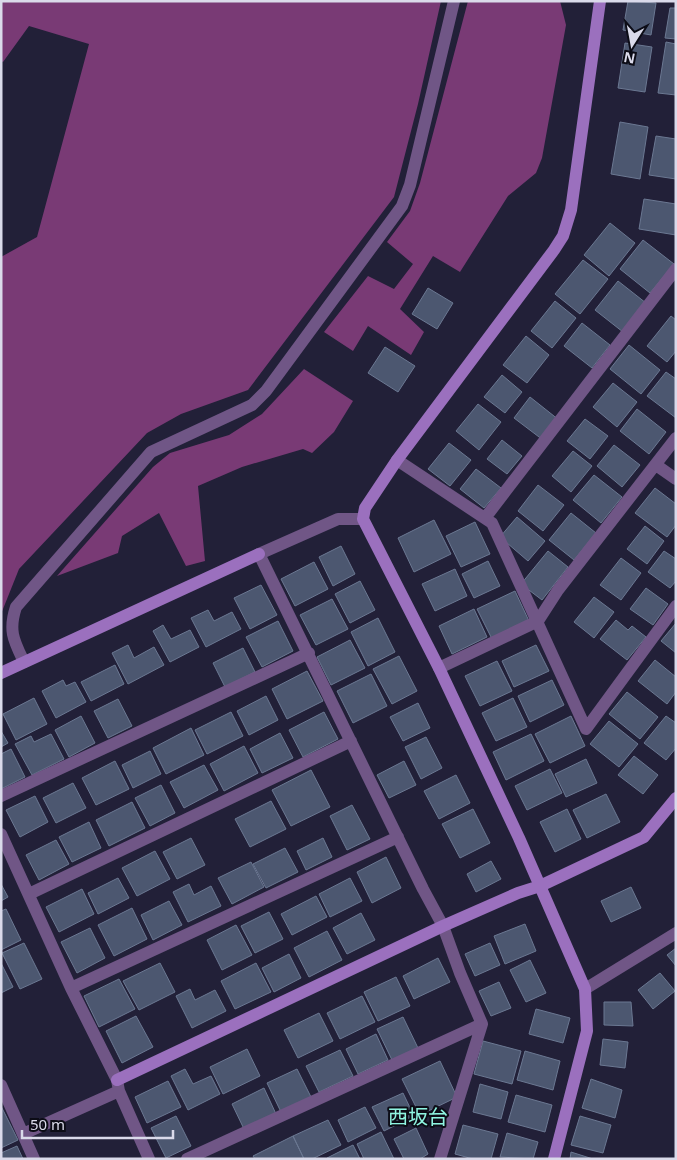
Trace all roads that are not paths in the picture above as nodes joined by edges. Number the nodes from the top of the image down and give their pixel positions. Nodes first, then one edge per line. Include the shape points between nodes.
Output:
1 (454, 1) edge
2 (600, 1) edge
3 (676, 269) edge
4 (676, 438) edge
5 (397, 460) junction
6 (656, 464) junction
7 (676, 479) edge
8 (485, 518) junction
9 (363, 519) junction
10 (259, 554) junction
11 (676, 606) edge
12 (538, 621) junction
13 (308, 653) junction
14 (24, 662) junction
15 (439, 668) junction
16 (1, 673) edge
17 (351, 741) junction
18 (1, 796) edge
19 (676, 798) edge
20 (1, 834) edge
21 (398, 837) junction
22 (540, 886) junction
23 (29, 894) junction
24 (443, 926) junction
25 (676, 933) edge
26 (71, 988) junction
27 (585, 989) junction
28 (482, 1024) junction
29 (1, 1085) edge
30 (118, 1085) junction
31 (23, 1134) junction
32 (34, 1159) edge
33 (149, 1159) edge
34 (187, 1159) edge
35 (440, 1159) edge
36 (554, 1159) edge

1 - 14 street via 410,185 402,206 266,391 252,405 151,452 16,607 11,622 12,635
2 - 5 street via 571,210 563,236
3 - 8 street
4 - 6 street
5 - 8 street
5 - 9 street via 365,508
6 - 7 street
6 - 12 street via 558,590
8 - 12 street via 492,523
9 - 10 street via 338,519
9 - 15 street
10 - 13 street
10 - 14 street
11 - 12 street via 586,729
12 - 15 street
13 - 17 street
13 - 18 street
14 - 16 street
15 - 22 street
17 - 21 street
17 - 23 street
19 - 22 street via 644,837
20 - 23 street
21 - 24 street
21 - 26 street
22 - 24 street
22 - 27 street
23 - 26 street
24 - 28 street
24 - 30 street
25 - 27 street
26 - 30 street
27 - 36 street via 587,1031
28 - 34 street
28 - 35 street
29 - 31 street
30 - 31 street
30 - 33 street
31 - 32 street

